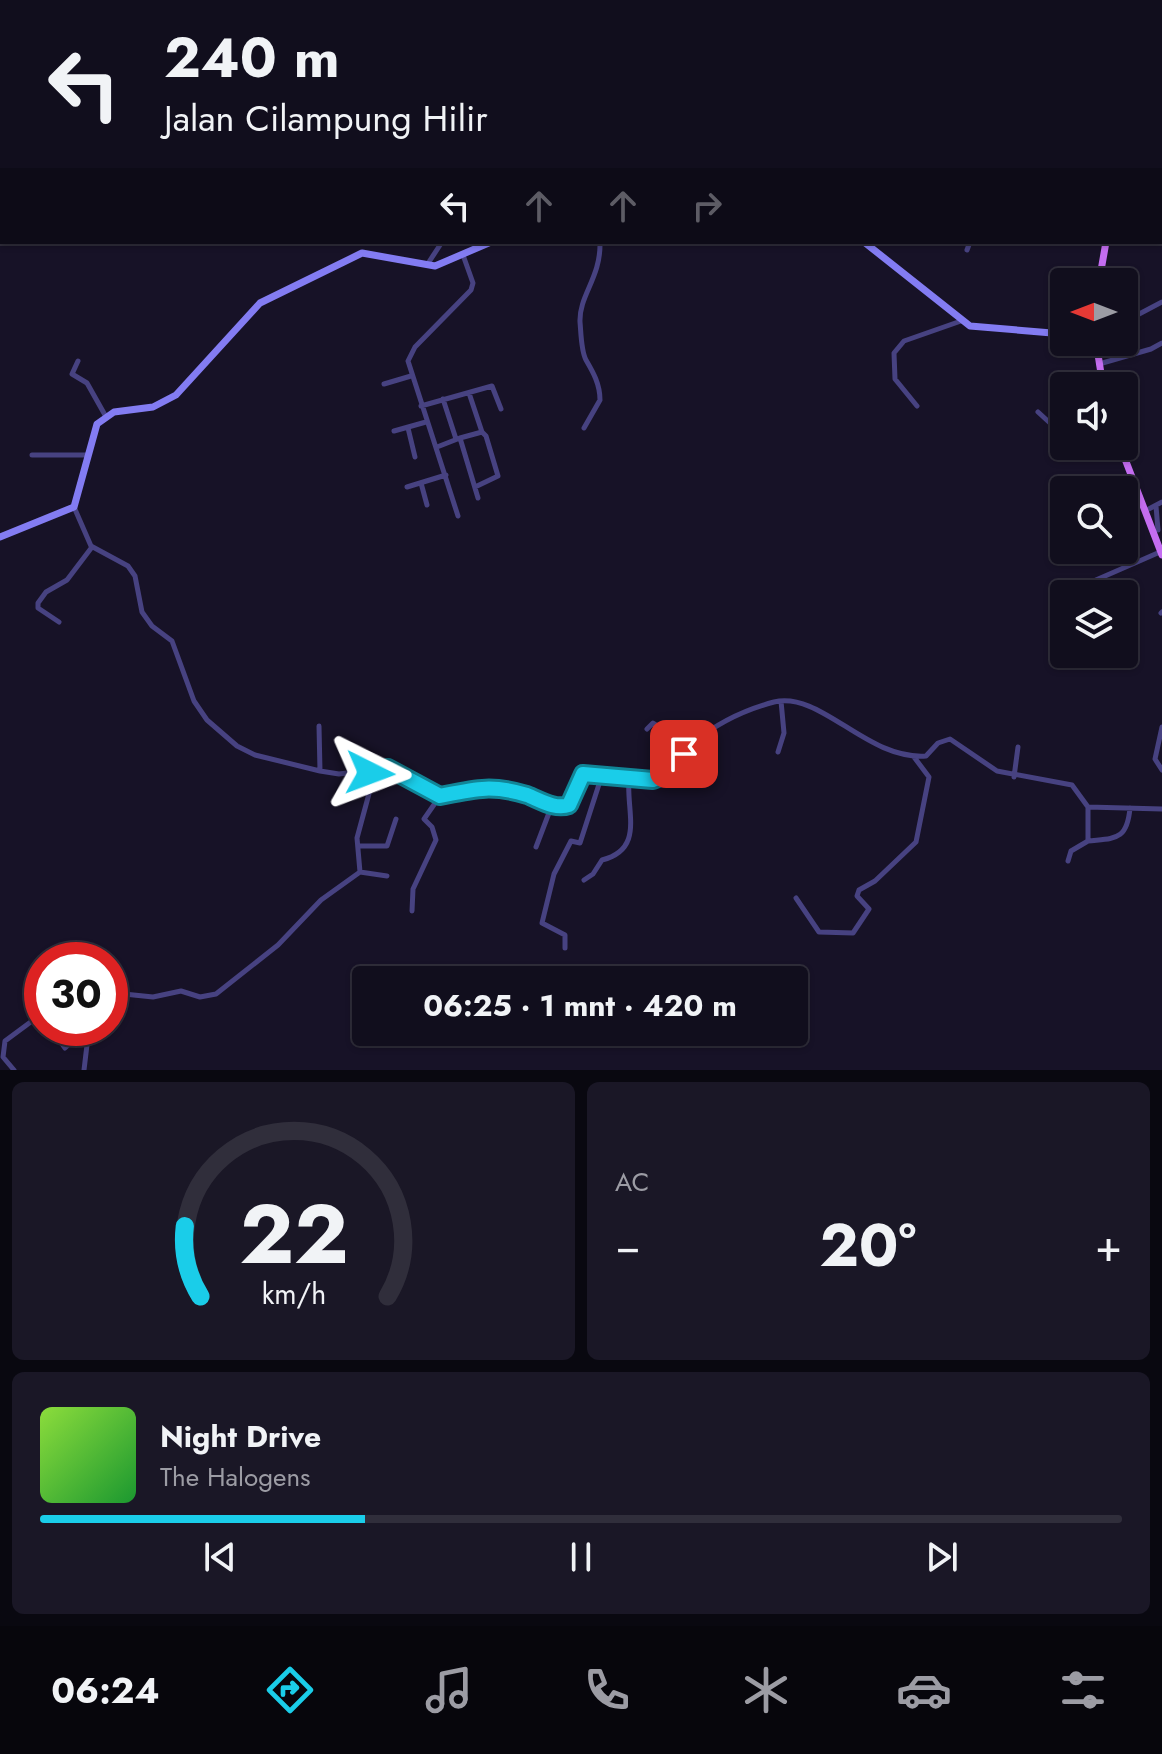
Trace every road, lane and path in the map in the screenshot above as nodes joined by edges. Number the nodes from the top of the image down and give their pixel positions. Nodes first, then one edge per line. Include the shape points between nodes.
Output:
1 (441, 244) edge
2 (487, 244) edge
3 (600, 244) edge
4 (866, 244) edge
5 (969, 244) edge
6 (1106, 244) edge
7 (967, 250) dead end
8 (463, 255) junction
9 (426, 266) junction
10 (1101, 268) edge
11 (1162, 302) edge
12 (1138, 315) edge
13 (961, 321) junction
14 (1050, 333) edge
15 (1162, 343) edge
16 (1098, 356) edge
17 (78, 361) dead end
18 (1099, 364) junction
19 (1100, 372) edge
20 (411, 376) junction
21 (384, 384) dead end
22 (469, 393) junction
23 (443, 399) junction
24 (421, 406) junction
25 (917, 406) dead end
26 (501, 409) dead end
27 (1038, 412) dead end
28 (105, 415) junction
29 (426, 422) junction
30 (1050, 423) edge
31 (408, 428) junction
32 (584, 428) dead end
33 (394, 431) dead end
34 (482, 432) junction
35 (458, 438) junction
36 (437, 447) junction
37 (32, 455) dead end
38 (87, 455) junction
39 (415, 457) dead end
40 (1125, 460) edge
41 (446, 475) junction
42 (421, 483) junction
43 (407, 487) dead end
44 (475, 487) junction
45 (478, 498) dead end
46 (1162, 502) edge
47 (427, 505) dead end
48 (1156, 506) junction
49 (74, 507) junction
50 (1144, 512) junction
51 (458, 516) dead end
52 (1157, 530) edge
53 (0, 537) edge
54 (92, 547) junction
55 (1161, 553) edge
56 (1097, 580) edge
57 (59, 622) dead end
58 (781, 701) junction
59 (319, 726) dead end
60 (1162, 727) edge
61 (647, 729) dead end
62 (690, 746) junction
63 (1018, 747) dead end
64 (778, 752) dead end
65 (914, 757) junction
66 (1162, 770) edge
67 (320, 771) junction
68 (369, 772) junction
69 (602, 775) junction
70 (1014, 777) junction
71 (629, 779) junction
72 (440, 796) junction
73 (552, 805) junction
74 (1088, 807) junction
75 (1130, 808) junction
76 (1162, 809) edge
77 (396, 819) dead end
78 (1088, 841) junction
79 (360, 846) junction
80 (536, 847) dead end
81 (1068, 861) dead end
82 (360, 872) junction
83 (387, 876) dead end
84 (584, 880) dead end
85 (796, 898) dead end
86 (412, 911) dead end
87 (565, 948) dead end
88 (128, 995) edge
89 (24, 1027) edge
90 (86, 1046) edge
91 (14, 1070) edge
92 (84, 1070) edge

1 - 9 street
2 - 8 main road
3 - 32 street via 600,265 580,319 584,355 601,398
4 - 13 main road
5 - 7 street
6 - 10 main road
8 - 9 main road
8 - 20 street via 471,290 410,354
9 - 28 main road via 362,253 260,303 166,403
11 - 12 street
13 - 14 main road
13 - 25 street via 904,341 894,353 895,379
15 - 18 street
16 - 18 main road
17 - 28 street via 72,374 87,383
18 - 19 main road
20 - 21 street
20 - 24 street
22 - 23 street
22 - 26 street via 492,386
22 - 34 street
23 - 24 street
23 - 35 street
24 - 29 street
27 - 30 street
28 - 38 main road
29 - 31 street
29 - 36 street
31 - 33 street
31 - 39 street
34 - 35 street
34 - 44 street via 498,474
35 - 36 street
35 - 44 street
36 - 41 street
37 - 38 street
38 - 49 main road
40 - 50 main road
41 - 42 street
41 - 51 street
42 - 43 street
42 - 47 street
44 - 45 street
46 - 48 street
48 - 50 street
48 - 52 street
49 - 53 main road
49 - 54 street
50 - 52 main road
52 - 55 main road
54 - 57 street via 67,580 38,603
54 - 67 street via 128,566 135,576 142,612 172,641 194,701 207,720 255,755
55 - 56 street
58 - 62 street via 715,726
58 - 64 street via 784,733
58 - 65 street via 806,705 881,750
59 - 67 street
60 - 66 street via 1155,759
61 - 62 street via 653,723
62 - 71 street via 663,776
63 - 70 street
65 - 70 street via 926,756 950,739
65 - 85 street via 929,777 916,842 859,890 857,896 869,909 863,923 853,933 819,932
67 - 68 street
68 - 72 street via 388,768
68 - 79 street
69 - 71 street
69 - 73 street via 583,774 569,805
69 - 87 street via 580,843 571,841 554,874 542,923 565,935
70 - 74 street via 1072,785
71 - 84 street via 628,842 618,856 602,860
72 - 73 street via 486,786
72 - 86 street via 424,819 436,840 413,889
73 - 80 street
74 - 75 street
74 - 78 street
75 - 76 street
75 - 78 street via 1120,834 1108,841
77 - 79 street via 387,846
78 - 81 street via 1071,851
79 - 82 street
82 - 83 street
82 - 88 street via 216,994
89 - 91 street via 6,1040 3,1057
90 - 92 street

